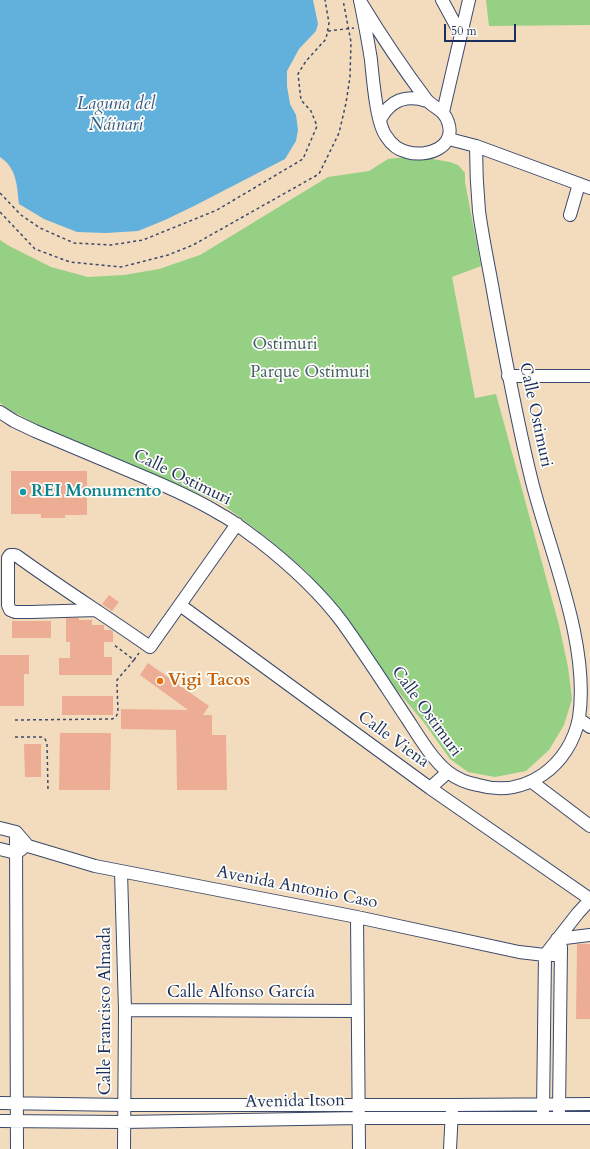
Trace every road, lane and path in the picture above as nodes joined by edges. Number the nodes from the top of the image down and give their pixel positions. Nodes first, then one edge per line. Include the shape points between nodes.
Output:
1 (325, 0) edge
2 (343, 0) edge
3 (360, 0) edge
4 (442, 0) edge
5 (469, 0) edge
6 (365, 27) junction
7 (349, 29) junction
8 (328, 31) junction
9 (461, 35) junction
10 (427, 101) junction
11 (443, 112) junction
12 (380, 120) junction
13 (449, 139) junction
14 (476, 146) junction
15 (585, 186) edge
16 (0, 193) edge
17 (0, 212) edge
18 (570, 215) dead end
19 (508, 376) junction
20 (590, 376) edge
21 (0, 412) edge
22 (237, 524) junction
23 (180, 605) junction
24 (96, 610) junction
25 (113, 644) dead end
26 (586, 682) edge
27 (578, 719) junction
28 (15, 720) dead end
29 (590, 727) edge
30 (15, 737) dead end
31 (448, 772) junction
32 (532, 782) junction
33 (430, 788) junction
34 (48, 790) dead end
35 (590, 826) edge
36 (0, 828) edge
37 (16, 832) junction
38 (28, 846) junction
39 (0, 849) edge
40 (16, 853) junction
41 (121, 872) junction
42 (590, 899) edge
43 (356, 917) junction
44 (590, 935) edge
45 (561, 936) junction
46 (545, 955) junction
47 (561, 955) junction
48 (125, 1010) junction
49 (358, 1011) junction
50 (0, 1103) edge
51 (17, 1103) junction
52 (543, 1104) junction
53 (559, 1104) junction
54 (590, 1104) edge
55 (124, 1105) junction
56 (359, 1105) junction
57 (452, 1105) junction
58 (452, 1117) junction
59 (359, 1118) junction
60 (590, 1118) edge
61 (543, 1119) junction
62 (559, 1119) junction
63 (0, 1121) edge
64 (17, 1121) junction
65 (123, 1122) junction
66 (17, 1149) edge
67 (124, 1149) edge
68 (359, 1149) edge
69 (450, 1149) edge

1 - 8 path via 330,22
2 - 7 path
3 - 6 street
3 - 10 street via 374,25
4 - 9 street
5 - 9 street
6 - 7 path
6 - 12 street
7 - 8 path
7 - 17 path via 351,56 346,103 339,133 319,174 194,245 168,255 121,267 70,262 35,249
8 - 16 path via 326,39 298,74 301,100 311,111 317,126 303,159 217,210 143,240 111,245 74,243 40,228 22,215
9 - 11 street
10 - 11 street
10 - 12 street via 413,98 399,100 387,108
11 - 13 street via 450,127
12 - 13 street via 389,141 409,153 432,152
13 - 14 street
14 - 15 street
14 - 19 street, Calle Ostimuri via 480,215
15 - 18 street
19 - 20 street
19 - 26 street, Calle Ostimuri via 532,482 573,621
21 - 22 street, Calle Ostimuri via 35,431 178,492
22 - 23 street
22 - 31 street, Calle Ostimuri via 278,555 326,603 366,656 429,750
23 - 24 street via 150,647
23 - 33 street, Calle Viena
24 - 24 street via 10,610 8,558 10,555 17,556
25 - 28 path via 134,660 117,680 116,717
26 - 27 street, Calle Ostimuri
27 - 29 street
27 - 32 street, Calle Ostimuri via 566,751
30 - 34 path via 45,739
31 - 32 street, Calle Ostimuri via 475,785 490,788 508,788
31 - 33 street
32 - 35 street
33 - 42 street, Calle Viena
36 - 37 street
37 - 38 street
37 - 40 street
38 - 40 street
38 - 41 street, Avenida Antonio Caso
39 - 40 street
40 - 51 street
41 - 43 street, Avenida Antonio Caso
41 - 48 street, Calle Francisco Almada
42 - 45 street
43 - 46 street, Avenida Antonio Caso via 519,952
43 - 49 street
44 - 45 street
45 - 46 street
45 - 47 street
46 - 47 street, Avenida Antonio Caso
46 - 52 street
47 - 53 street
48 - 49 street, Calle Alfonso García
48 - 55 street, Calle Francisco Almada
49 - 56 street
50 - 51 street, Avenida Itson
51 - 55 street, Avenida Itson
51 - 64 street
52 - 53 street, Avenida Itson
52 - 57 street, Avenida Itson
52 - 61 street
53 - 54 street, Avenida Itson
53 - 62 street
55 - 56 street, Avenida Itson
55 - 65 street, Calle Francisco Almada
56 - 57 street, Avenida Itson
56 - 59 street
57 - 58 street
58 - 59 street, Avenida Itson
58 - 61 street, Avenida Itson
58 - 69 street
59 - 65 street, Avenida Itson
59 - 68 street
60 - 62 street, Avenida Itson
61 - 62 street, Avenida Itson
63 - 64 street, Avenida Itson
64 - 65 street, Avenida Itson
64 - 66 street
65 - 67 street, Calle Francisco Almada

